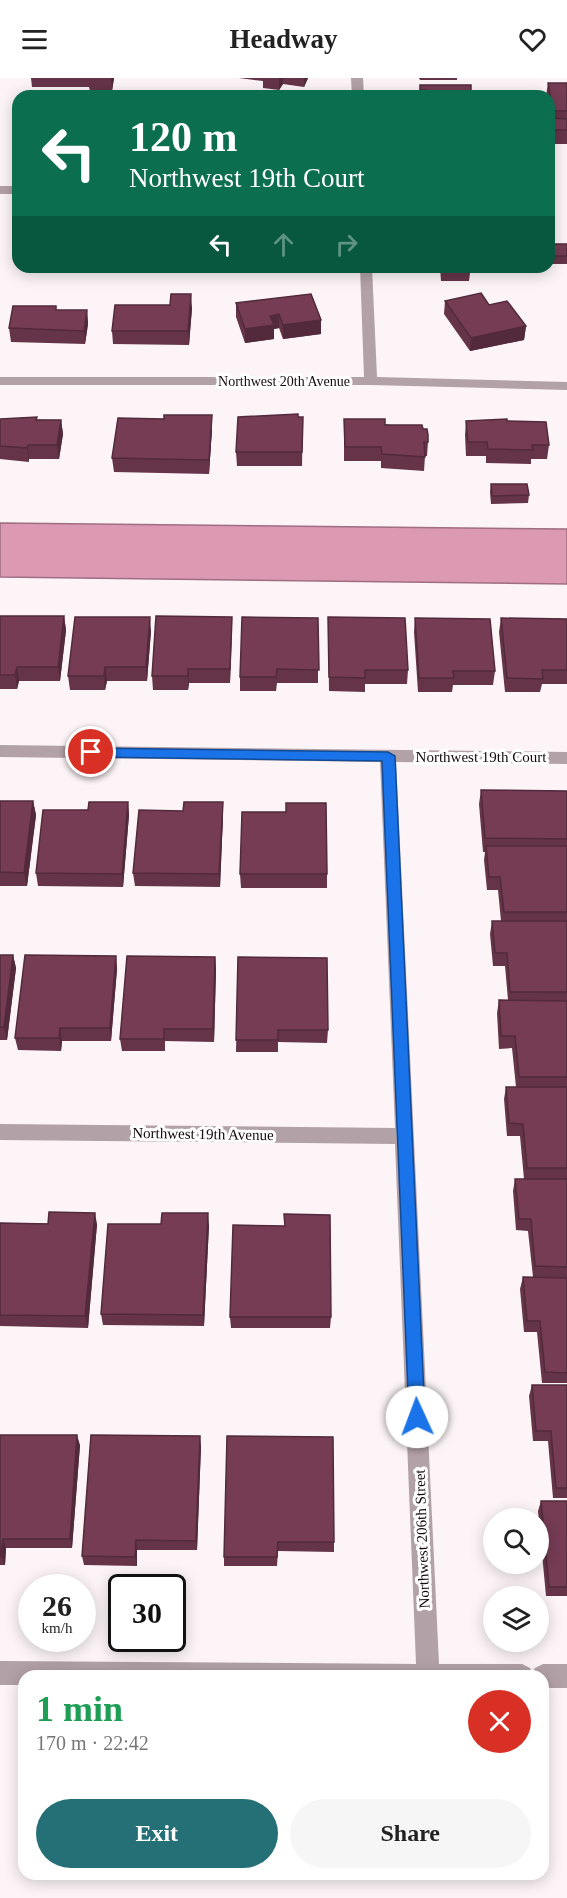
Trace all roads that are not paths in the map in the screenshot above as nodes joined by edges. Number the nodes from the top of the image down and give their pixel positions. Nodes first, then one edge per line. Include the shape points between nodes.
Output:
1 (366, 273) edge
2 (0, 381) edge
3 (371, 381) junction
4 (567, 386) edge
5 (0, 751) edge
6 (388, 756) junction
7 (567, 758) edge
8 (0, 1132) edge
9 (405, 1136) junction
10 (428, 1670) edge
11 (0, 1673) edge
12 (18, 1673) edge
13 (549, 1676) edge
14 (567, 1676) edge

1 - 3 street
2 - 3 street, Northwest 20th Avenue
3 - 4 street, Northwest 20th Avenue
5 - 6 street, Northwest 19th Court
6 - 7 street, Northwest 19th Court
6 - 9 street, Northwest 206th Street
8 - 9 street, Northwest 19th Avenue
9 - 10 street, Northwest 206th Street
11 - 12 street
13 - 14 street

